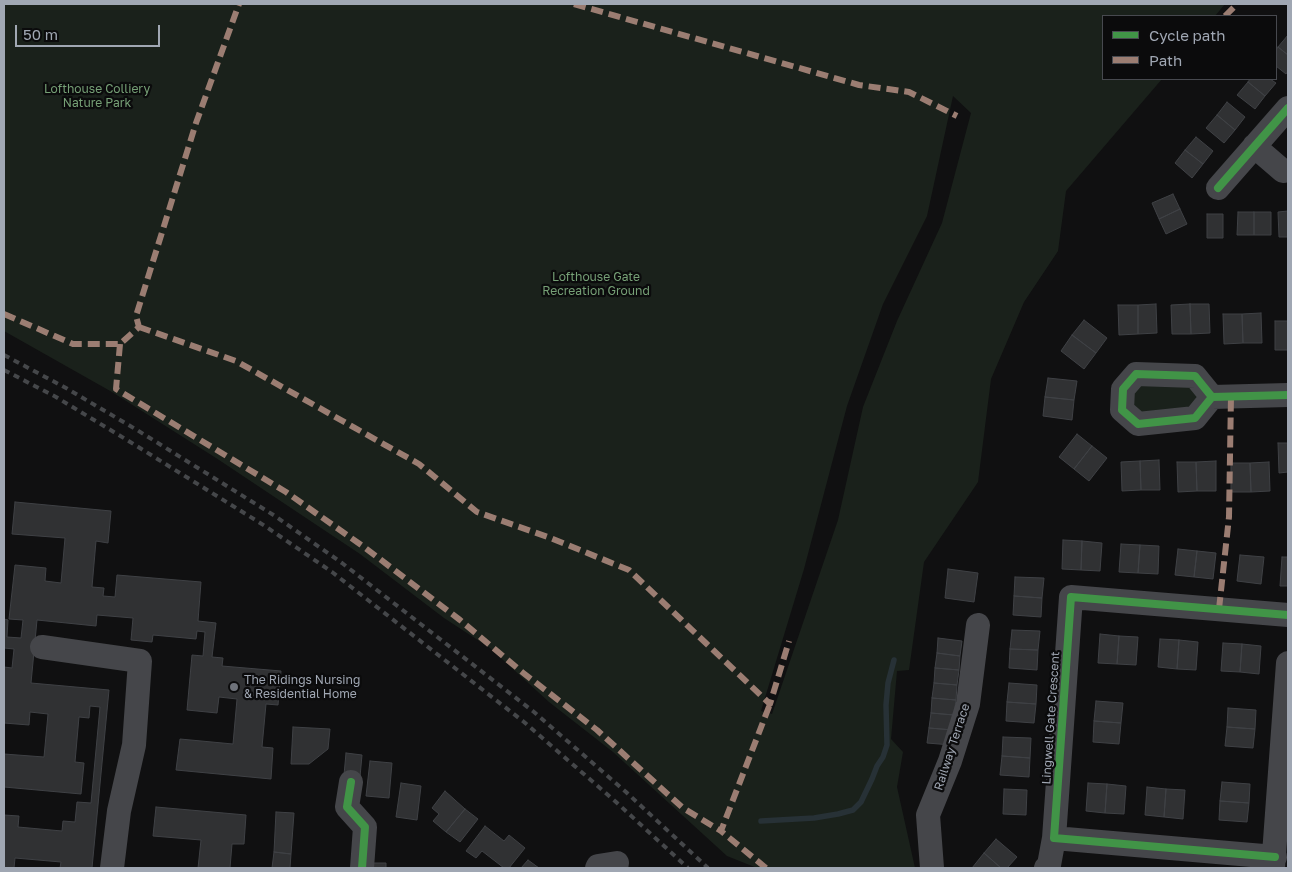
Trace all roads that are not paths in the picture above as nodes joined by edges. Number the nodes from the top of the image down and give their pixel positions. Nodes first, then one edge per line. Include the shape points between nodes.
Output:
1 (1288, 108) edge
2 (1254, 146) junction
3 (1283, 171) dead end
4 (1218, 188) dead end
5 (1288, 395) edge
6 (1212, 396) dead end
7 (1288, 615) edge
8 (978, 625) dead end
9 (42, 647) dead end
10 (1288, 663) edge
11 (351, 782) dead end
12 (1054, 838) junction
13 (1274, 863) edge
14 (112, 868) edge
15 (362, 868) edge
16 (932, 868) edge
17 (1046, 868) edge

1 - 2 street
2 - 3 street
2 - 4 street
5 - 6 street
7 - 12 street, Lingwell Gate Crescent via 1071,597
8 - 16 street, Railway Terrace via 968,704 928,815
9 - 14 street via 140,661 134,745 119,811
10 - 13 street
11 - 15 street via 338,806 365,827
12 - 13 street
12 - 17 street, Lingwell Gate Crescent

